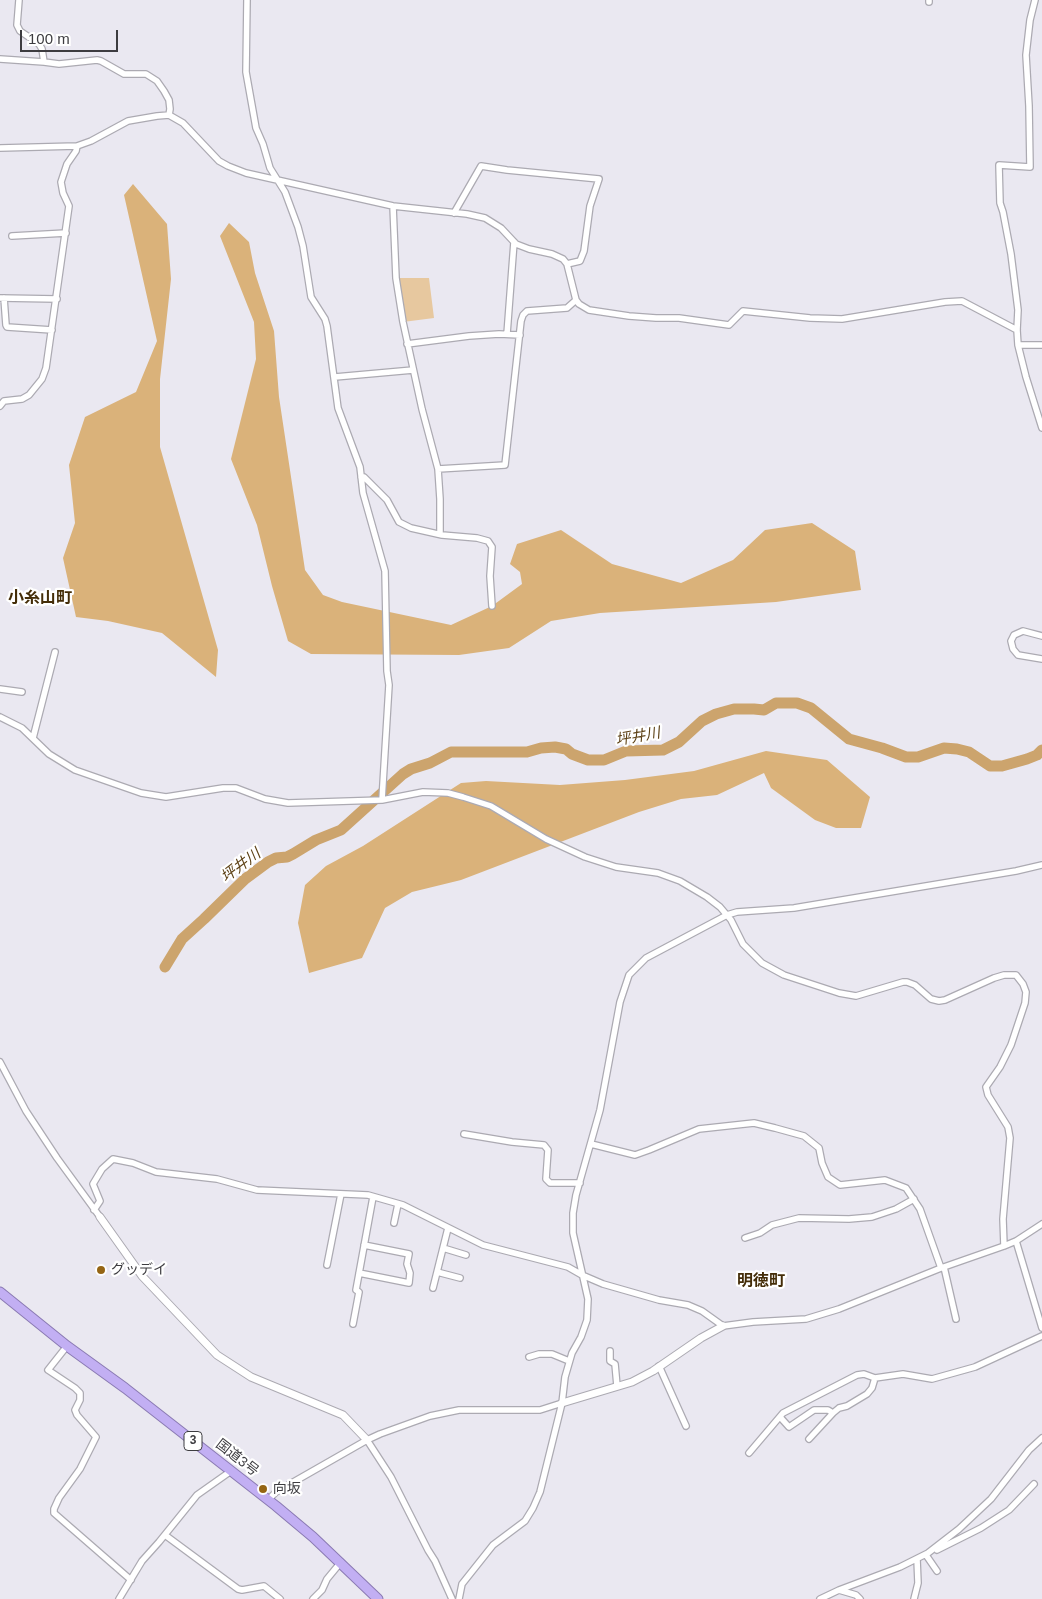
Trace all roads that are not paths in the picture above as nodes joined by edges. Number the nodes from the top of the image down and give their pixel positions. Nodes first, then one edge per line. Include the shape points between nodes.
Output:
1 (19, 0) edge
2 (247, 0) edge
3 (1035, 0) edge
4 (0, 59) edge
5 (44, 62) junction
6 (170, 116) junction
7 (77, 146) junction
8 (0, 148) edge
9 (278, 180) junction
10 (393, 206) junction
11 (454, 213) junction
12 (66, 233) junction
13 (12, 236) dead end
14 (514, 242) junction
15 (567, 264) junction
16 (2, 298) edge
17 (57, 299) junction
18 (576, 300) junction
19 (52, 330) junction
20 (1017, 330) junction
21 (507, 334) junction
22 (520, 335) junction
23 (407, 344) junction
24 (1018, 345) junction
25 (1042, 345) edge
26 (413, 370) junction
27 (335, 377) junction
28 (0, 406) edge
29 (1042, 428) edge
30 (438, 469) junction
31 (361, 476) junction
32 (440, 534) junction
33 (492, 606) dead end
34 (1042, 636) edge
35 (55, 652) dead end
36 (1042, 659) edge
37 (0, 688) edge
38 (22, 692) dead end
39 (0, 717) edge
40 (33, 738) junction
41 (382, 800) junction
42 (1042, 865) edge
43 (727, 915) junction
44 (0, 1062) edge
45 (464, 1134) dead end
46 (591, 1144) junction
47 (580, 1183) junction
48 (340, 1194) junction
49 (373, 1197) junction
50 (914, 1199) junction
51 (398, 1204) junction
52 (94, 1210) junction
53 (100, 1218) joint
54 (394, 1223) dead end
55 (1042, 1224) edge
56 (448, 1228) junction
57 (745, 1238) dead end
58 (1016, 1241) junction
59 (364, 1244) junction
60 (1004, 1246) junction
61 (443, 1248) junction
62 (466, 1255) dead end
63 (327, 1264) dead end
64 (943, 1267) junction
65 (437, 1272) junction
66 (359, 1273) junction
67 (582, 1275) junction
68 (460, 1278) dead end
69 (433, 1288) dead end
70 (2, 1296) edge
71 (956, 1319) dead end
72 (353, 1324) dead end
73 (723, 1326) junction
74 (1042, 1328) edge
75 (1042, 1336) edge
76 (67, 1346) junction
77 (610, 1352) dead end
78 (529, 1357) dead end
79 (569, 1361) junction
80 (659, 1366) junction
81 (875, 1378) junction
82 (617, 1386) junction
83 (562, 1403) junction
84 (833, 1413) junction
85 (780, 1417) junction
86 (686, 1426) dead end
87 (809, 1438) dead end
88 (1042, 1438) edge
89 (367, 1440) junction
90 (749, 1453) dead end
91 (231, 1471) junction
92 (1034, 1484) dead end
93 (268, 1500) junction
94 (165, 1535) junction
95 (927, 1554) junction
96 (917, 1559) junction
97 (341, 1562) junction
98 (937, 1571) dead end
99 (131, 1580) junction
100 (839, 1590) junction
101 (118, 1599) edge
102 (280, 1599) edge
103 (313, 1599) edge
104 (378, 1599) edge
105 (452, 1599) edge
106 (459, 1599) edge
107 (820, 1599) edge
108 (860, 1599) edge
109 (914, 1599) edge

1 - 5 street via 17,25 20,31 39,44
2 - 9 street via 246,72 251,105 270,168
3 - 20 street via 1026,55 1030,167 999,166 1000,203 1018,310
4 - 5 street
5 - 6 street via 59,64 97,60 124,74 146,74 157,81 169,100
6 - 7 street via 128,121
6 - 9 street via 183,124 219,161 246,173
7 - 8 street
7 - 12 street via 61,182 69,206
9 - 10 street
9 - 27 street via 301,238 311,297 325,319
10 - 11 street
10 - 23 street via 396,278
11 - 14 street via 490,220
11 - 15 street via 481,166 599,179 590,206 584,251 580,260
12 - 13 street
12 - 17 street
14 - 15 street via 552,254
14 - 21 street
15 - 18 street
16 - 17 street
16 - 19 street via 7,327
17 - 19 street
18 - 20 street via 589,310 729,325 743,311 842,319 962,301
18 - 22 street via 567,308 527,311 521,321
19 - 28 street via 46,368 36,388 25,397 4,401
20 - 24 street
21 - 22 street
21 - 23 street
22 - 30 street via 505,465
23 - 26 street
24 - 25 street
24 - 29 street
26 - 27 street
26 - 30 street
27 - 31 street via 340,416
30 - 32 street
31 - 32 street via 386,500 399,522
31 - 41 street via 386,584 386,671 390,686
32 - 33 street via 476,538 491,544
34 - 36 street via 1023,631 1014,635 1011,641 1018,655
35 - 40 street
37 - 38 street
39 - 40 street via 22,728
40 - 41 street via 49,754 74,770 141,793 166,797 236,788 288,803
41 - 43 street via 423,792 448,793 491,806 546,839 585,857 675,879 713,902
42 - 43 street via 794,908
43 - 46 street via 646,958 629,974 620,1002
43 - 60 street via 745,947 770,968 806,983 850,995 862,995 907,982 939,1001 994,978 1016,975 1026,992 1025,1002 1011,1045 986,1087 1008,1127 1010,1138
44 - 52 street via 31,1119
45 - 47 street via 544,1145 548,1150 546,1178 550,1182
46 - 47 street
46 - 50 street via 634,1154 699,1129 754,1123 804,1136 819,1148 828,1178 840,1186 886,1180 906,1188
47 - 67 street via 572,1213
48 - 49 street
48 - 52 street via 257,1190 217,1178 156,1172 113,1159 93,1184 100,1201
48 - 63 street
49 - 51 street
49 - 59 street
50 - 57 street via 872,1217 798,1218 772,1225
50 - 64 street
51 - 54 street
51 - 56 street
52 - 53 street
53 - 89 street via 142,1276 217,1355 251,1377 343,1415
55 - 58 street
56 - 61 street
56 - 67 street via 483,1244 568,1267
58 - 60 street
58 - 74 street
59 - 66 street
59 - 66 street via 409,1254 409,1283
60 - 64 street
61 - 62 street
61 - 65 street
64 - 71 street
64 - 73 street via 839,1309 806,1318
65 - 68 street
65 - 69 street
66 - 72 street
67 - 73 street via 640,1295 688,1305
67 - 79 street via 588,1299 587,1320
70 - 76 highway, 国道3号 / 3
73 - 80 street
75 - 81 street via 975,1368 932,1379 903,1374
76 - 91 highway, 国道3号 / 3
76 - 99 street via 48,1370 80,1393 75,1410 96,1437 54,1513
77 - 82 street
78 - 79 street via 552,1354
79 - 83 street
80 - 82 street via 632,1382
80 - 86 street
81 - 84 street via 867,1394
81 - 85 street via 857,1375
82 - 83 street
83 - 89 street via 540,1410 459,1410 430,1416
83 - 106 street via 533,1508 525,1521 493,1545 462,1584
84 - 85 street via 814,1410 789,1428
84 - 87 street
85 - 90 street
88 - 95 street via 991,1499
89 - 93 street via 276,1492
89 - 105 street via 391,1477
91 - 93 highway, 国道3号 / 3
91 - 94 street via 197,1495
92 - 95 street via 1009,1510 953,1543
93 - 97 highway, 国道3号 / 3
94 - 99 street via 142,1561
94 - 102 street via 238,1589 264,1586
95 - 96 street
95 - 98 street
96 - 100 street
96 - 109 street via 918,1584
97 - 103 street
97 - 104 highway, 国道3号 / 3
99 - 101 street
100 - 107 street
100 - 108 street

